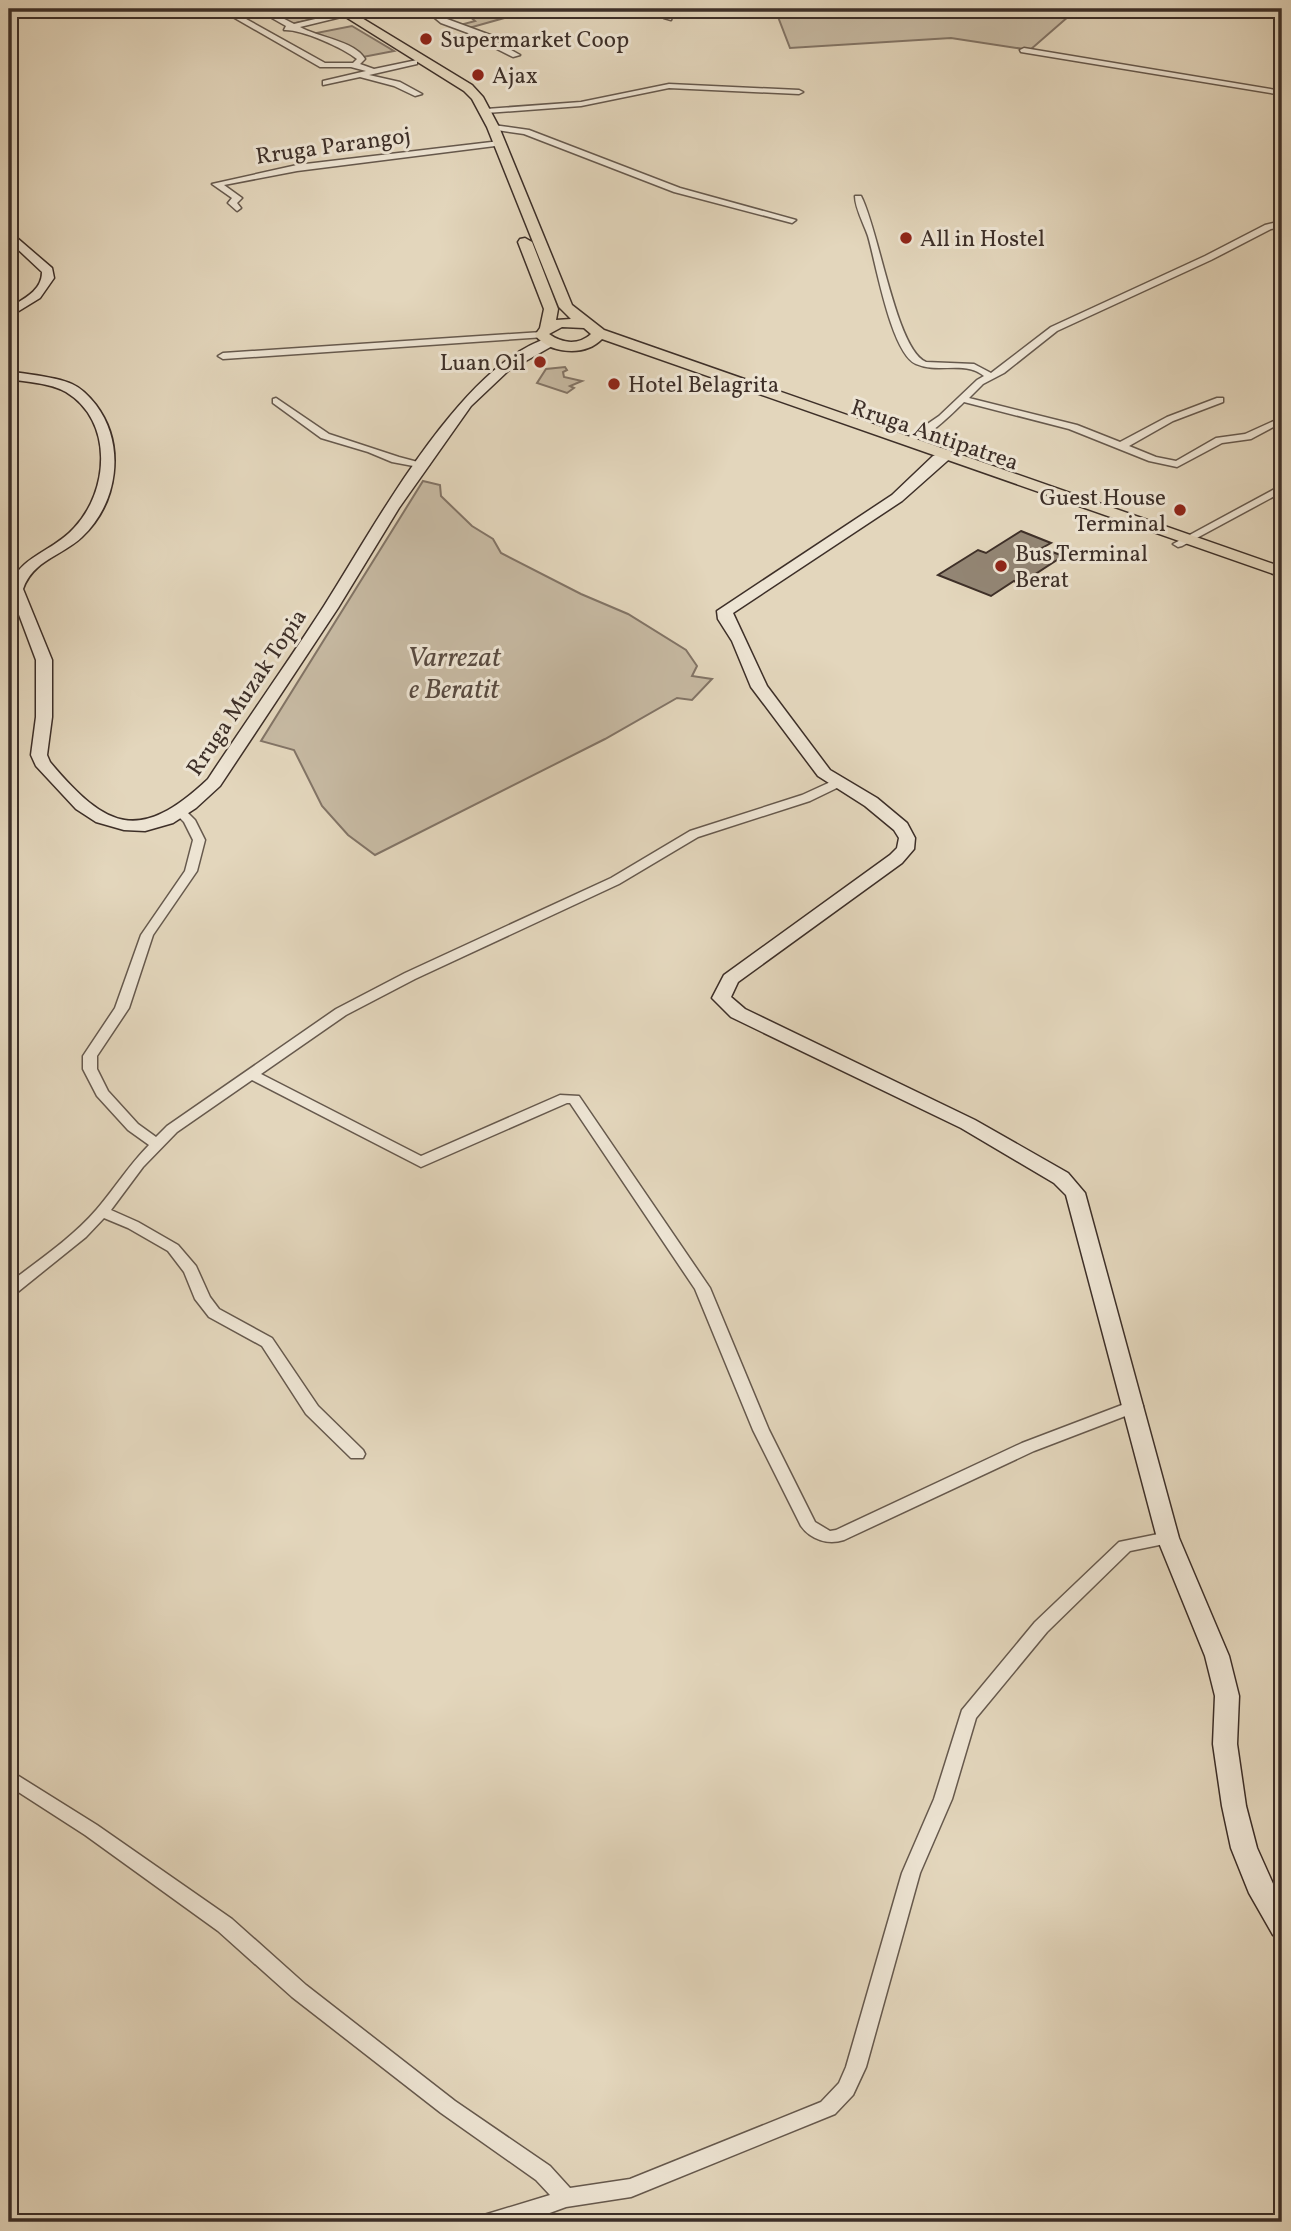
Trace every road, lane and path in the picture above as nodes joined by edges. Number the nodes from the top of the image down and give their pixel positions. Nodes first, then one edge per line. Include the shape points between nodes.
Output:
1 (223, 9) edge
2 (260, 9) edge
3 (428, 9) edge
4 (670, 9) edge
5 (335, 11) edge
6 (668, 18) dead end
7 (293, 27) junction
8 (265, 32) junction
9 (306, 34) junction
10 (279, 40) junction
11 (1024, 50) dead end
12 (516, 55) dead end
13 (414, 62) junction
14 (356, 64) junction
15 (372, 71) junction
16 (359, 75) junction
17 (326, 83) dead end
18 (799, 92) dead end
19 (1282, 93) edge
20 (418, 94) dead end
21 (486, 111) junction
22 (493, 128) junction
23 (493, 143) junction
24 (858, 198) dead end
25 (237, 208) dead end
26 (792, 220) dead end
27 (1282, 224) edge
28 (9, 235) edge
29 (9, 313) edge
30 (583, 323) junction
31 (599, 333) junction
32 (546, 335) junction
33 (569, 346) junction
34 (223, 356) dead end
35 (9, 375) edge
36 (989, 376) junction
37 (760, 394) junction
38 (962, 399) junction
39 (1220, 400) dead end
40 (276, 401) dead end
41 (1276, 423) dead end
42 (911, 440) junction
43 (1121, 446) junction
44 (943, 456) junction
45 (424, 465) junction
46 (1282, 488) edge
47 (1183, 541) junction
48 (1282, 572) edge
49 (1282, 581) edge
50 (837, 783) junction
51 (180, 812) junction
52 (251, 1074) junction
53 (157, 1144) junction
54 (102, 1212) junction
55 (9, 1292) edge
56 (1135, 1406) junction
57 (357, 1454) dead end
58 (1168, 1538) junction
59 (9, 1777) edge
60 (1282, 1927) edge
61 (566, 2197) junction
62 (491, 2222) edge

1 - 8 street
2 - 7 street
3 - 12 street
4 - 6 street
5 - 7 street
5 - 13 main road, Rruga Antipatrea
5 - 21 main road, Rruga Antipatrea via 468,88
7 - 8 street
7 - 9 street
8 - 10 street
9 - 10 street
9 - 14 street via 335,42 360,56
10 - 14 street via 327,66
11 - 19 street
13 - 15 street
13 - 23 main road, Rruga Antipatrea via 463,97
14 - 15 street
15 - 16 street
16 - 17 street
16 - 20 street
18 - 21 street via 669,86 581,104
21 - 22 main road, Rruga Antipatrea
22 - 23 main road, Rruga Antipatrea
22 - 26 street via 526,132 677,190
23 - 25 street, Rruga Parangoj via 297,168 216,184 238,198 232,203
23 - 30 main road, Rruga Antipatrea via 566,307
23 - 32 main road, Rruga Antipatrea via 551,309
24 - 36 street via 890,306 912,356 923,363 966,367
27 - 36 street via 1054,329 1002,371
28 - 29 street via 50,278
30 - 31 main road, Rruga Antipatrea
30 - 32 main road via 560,323
31 - 33 main road via 591,342
31 - 37 main road, Rruga Antipatrea
32 - 33 main road, Rruga Antipatrea
32 - 34 street
32 - 45 street, Rruga Muzak Topia via 466,403
33 - 37 main road, Rruga Antipatrea via 640,356
35 - 51 street, Rruga Muzak Topia via 77,391 102,423 108,439 103,495 93,515 77,534 18,576 16,589 44,660 39,755 79,805 113,824 146,825
36 - 38 street
37 - 42 main road, Rruga Antipatrea
37 - 44 main road, Rruga Antipatrea
38 - 42 street
38 - 43 street via 1073,427
39 - 43 street via 1170,419
40 - 45 street via 325,436
41 - 43 street via 1247,437 1220,440 1177,464
42 - 44 main road, Rruga Antipatrea
44 - 47 main road, Rruga Antipatrea
44 - 50 street via 897,498 725,611 759,687 824,773
45 - 51 street, Rruga Muzak Topia via 242,744 199,800
46 - 47 street
47 - 48 main road, Rruga Antipatrea
47 - 49 main road, Rruga Antipatrea
50 - 52 street via 806,798 694,834 607,885 341,1012
50 - 56 street via 888,814 907,838 905,849 730,979 721,998 738,1013 968,1124 1061,1178 1075,1193
51 - 53 street via 199,840 191,871 147,935 122,1008 94,1047 89,1063 102,1093 133,1127
52 - 53 street
52 - 56 street via 421,1162 565,1098 574,1099 702,1288 761,1430 809,1526 827,1537 838,1536 1028,1447
53 - 54 street
54 - 55 street via 58,1255
54 - 57 street via 173,1248 214,1313 267,1342 312,1410
56 - 58 street
58 - 60 street via 1217,1656 1227,1696 1225,1744 1244,1848
58 - 61 street via 1125,1546 1041,1627 968,1716 943,1799 911,1873 856,2067 838,2099 803,2119 631,2188
59 - 61 street via 225,1925 299,1991 447,2107 543,2173
61 - 62 street

